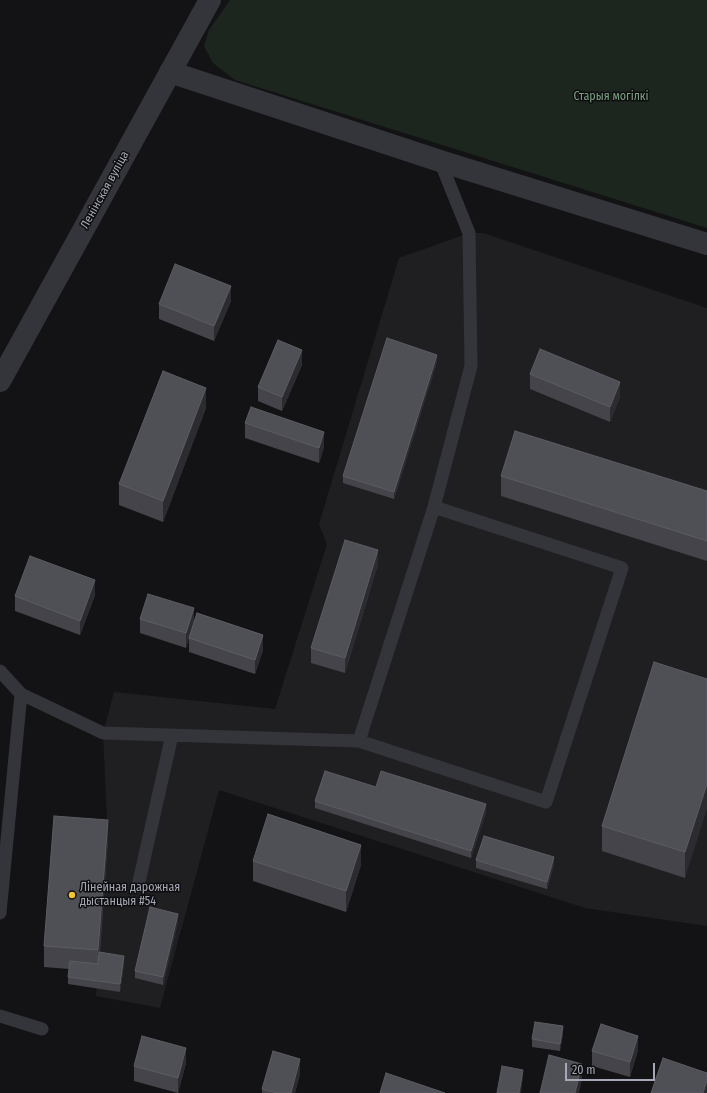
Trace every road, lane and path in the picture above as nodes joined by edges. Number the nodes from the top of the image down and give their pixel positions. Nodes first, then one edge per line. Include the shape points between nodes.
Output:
1 (210, 0) edge
2 (170, 72) junction
3 (440, 161) junction
4 (707, 244) edge
5 (0, 381) edge
6 (434, 507) junction
7 (0, 671) edge
8 (21, 694) junction
9 (172, 735) junction
10 (359, 741) junction
11 (138, 886) dead end
12 (0, 913) edge
13 (0, 1016) edge
14 (42, 1029) dead end

1 - 2 street, Ленінская вуліца
2 - 3 street
2 - 5 street, Ленінская вуліца
3 - 4 street
3 - 6 lane via 469,233 471,366
6 - 10 lane
6 - 10 lane via 622,568 546,802
7 - 8 lane
8 - 9 lane via 103,733
8 - 12 lane
9 - 10 lane
9 - 11 lane
13 - 14 lane

